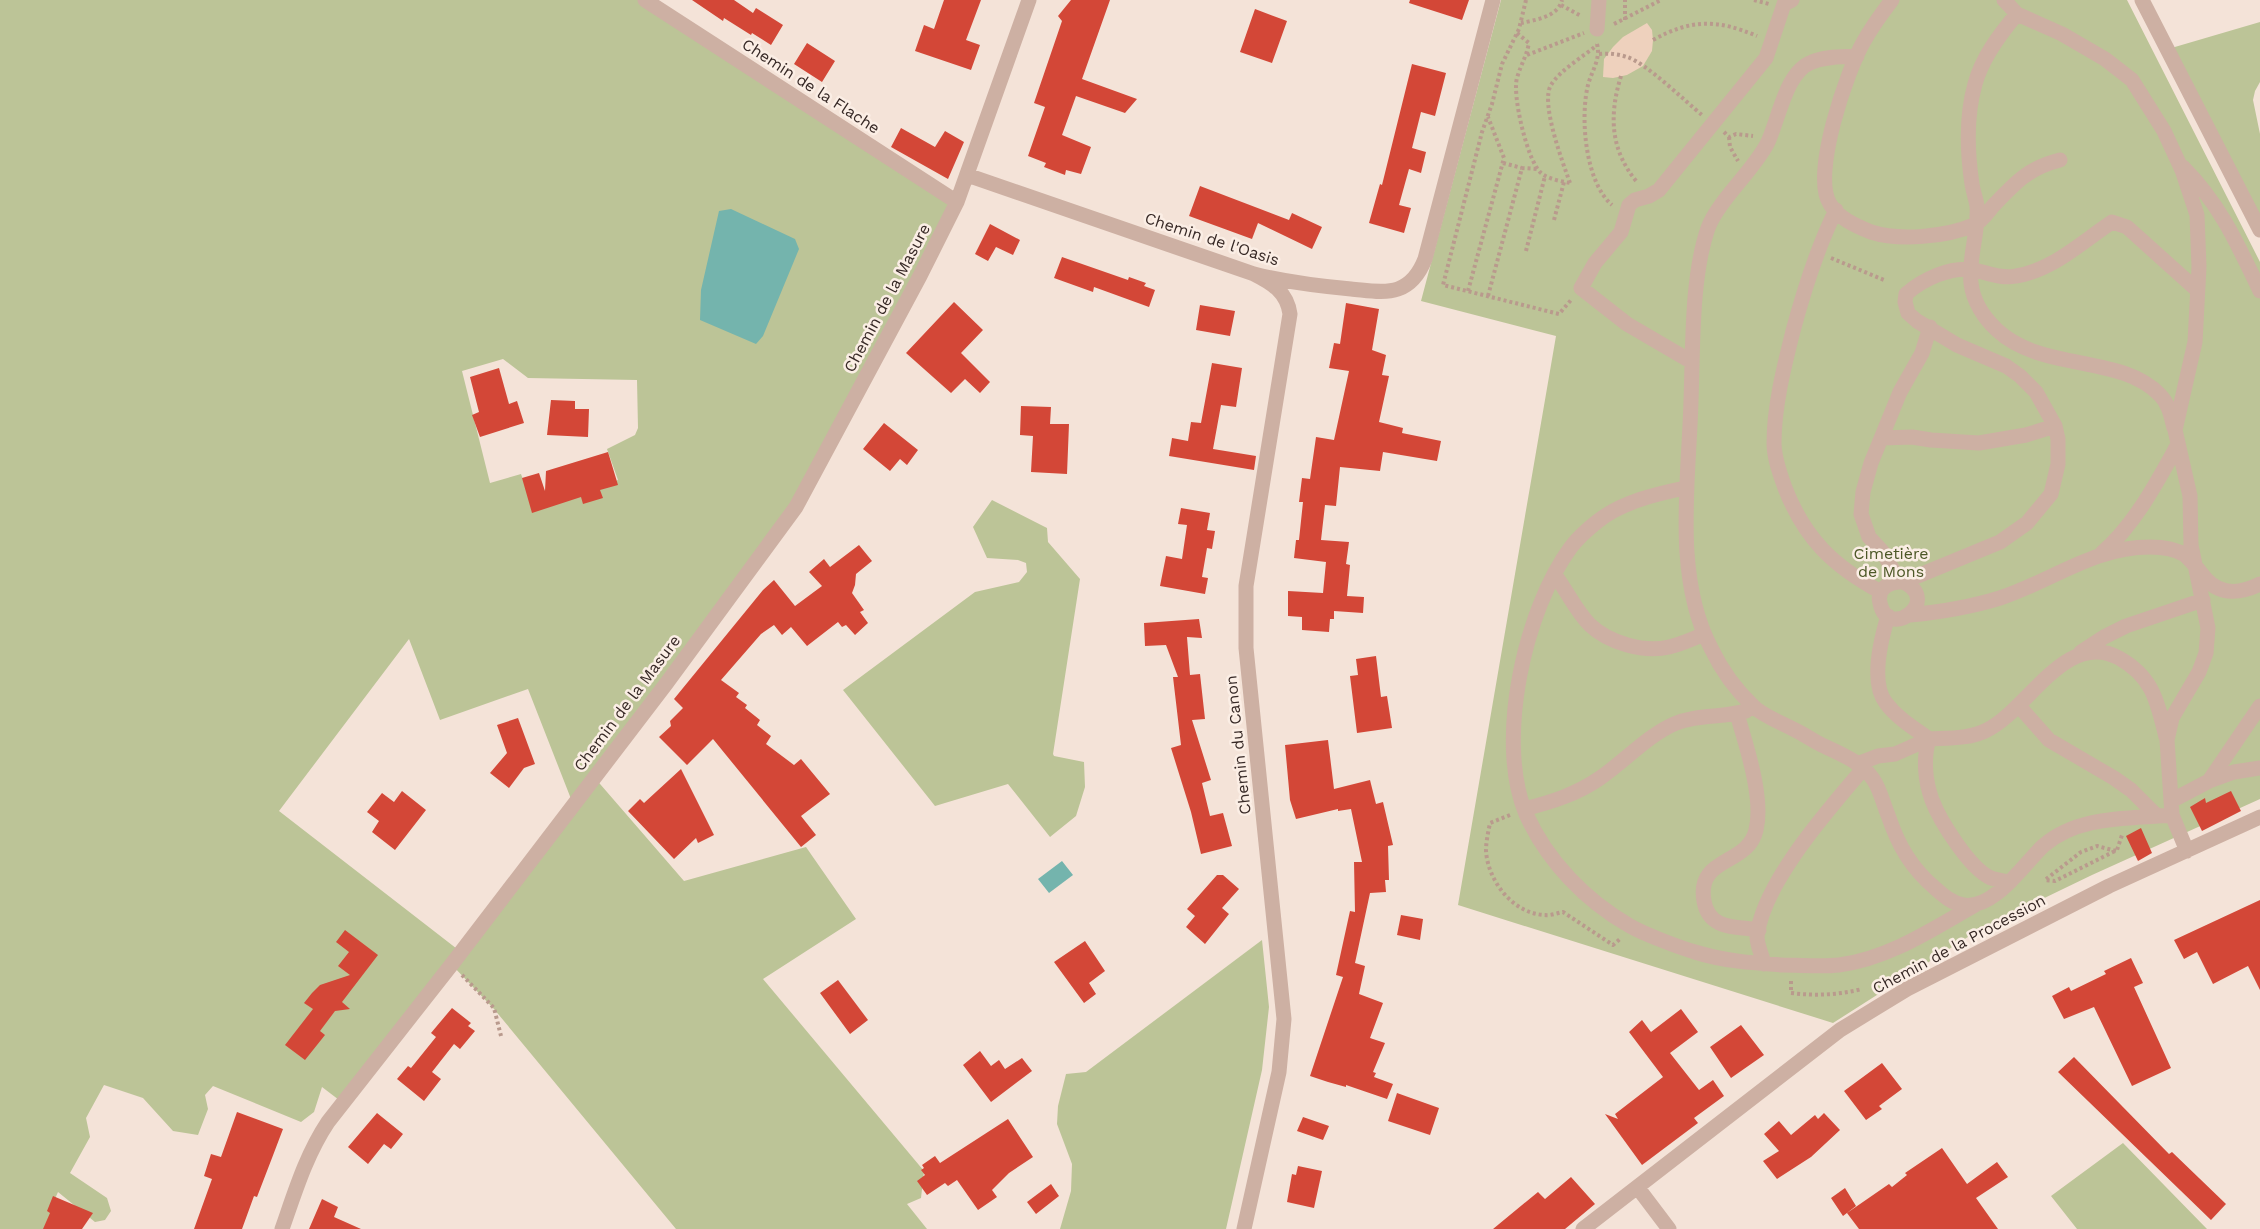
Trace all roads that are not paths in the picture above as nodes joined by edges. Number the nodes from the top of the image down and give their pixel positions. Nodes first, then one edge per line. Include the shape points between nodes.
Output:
1 (645, 0) edge
2 (1029, 0) edge
3 (1493, 0) edge
4 (1599, 0) edge
5 (1792, 0) edge
6 (1892, 0) edge
7 (2004, 0) edge
8 (2142, 0) edge
9 (2016, 14) junction
10 (1597, 37) road end
11 (1857, 56) junction
12 (2060, 160) dead end
13 (2179, 162) junction
14 (967, 175) junction
15 (957, 202) junction
16 (1836, 210) junction
17 (1976, 225) junction
18 (2260, 230) edge
19 (1971, 269) junction
20 (1254, 274) junction
21 (2197, 290) junction
22 (2260, 291) edge
23 (1930, 327) junction
24 (2009, 339) junction
25 (1994, 361) junction
26 (1692, 363) junction
27 (2055, 426) junction
28 (1882, 438) junction
29 (2176, 438) junction
30 (1685, 488) junction
31 (2102, 554) junction
32 (2196, 567) junction
33 (1556, 575) junction
34 (2260, 584) edge
35 (1892, 586) junction
36 (2203, 600) junction
37 (1910, 615) junction
38 (1888, 616) junction
39 (1704, 634) junction
40 (2079, 654) junction
41 (2019, 706) junction
42 (2260, 706) edge
43 (1754, 708) junction
44 (1737, 714) junction
45 (1929, 739) junction
46 (2167, 740) junction
47 (1860, 766) junction
48 (2260, 768) edge
49 (2209, 781) junction
50 (1524, 809) junction
51 (2167, 811) junction
52 (2260, 817) edge
53 (2187, 851) junction
54 (2010, 882) junction
55 (1975, 906) junction
56 (1759, 930) junction
57 (1764, 964) junction
58 (1638, 1188) junction
59 (282, 1229) edge
60 (1244, 1229) edge
61 (1583, 1229) edge
62 (1669, 1229) edge

1 - 15 street, Chemin de la Flache
2 - 14 street, Chemin de la Masure
3 - 20 street, Chemin de l'Oasis via 1420,272 1397,290 1291,283
4 - 10 street
5 - 26 street via 1784,4 1766,58 1659,190 1629,205 1621,232 1595,263 1581,288 1627,324
6 - 11 street
7 - 9 street
8 - 18 street
9 - 13 street via 2062,34 2132,80
9 - 17 street via 1986,57 1971,104 1969,147
11 - 16 street via 1826,154 1824,176 1829,203
11 - 26 street via 1813,61 1800,69 1755,164 1710,223 1698,275
12 - 17 street via 2025,174
13 - 21 street via 2197,215
13 - 22 street via 2225,219
14 - 15 street, Chemin de la Masure
14 - 20 street, Chemin de l'Oasis
15 - 59 street, Chemin de la Masure via 796,507 666,684 328,1122 315,1142
16 - 17 street via 1843,218 1884,236 1928,236
16 - 35 street via 1804,292 1787,355 1774,446 1780,475 1805,531 1826,555 1857,579
17 - 19 street
19 - 21 street via 1999,277 2037,271 2112,222 2127,227
19 - 23 street via 1937,275 1906,294 1908,313
19 - 24 street via 1976,302 1985,318
20 - 60 street, Chemin du Canon via 1282,292 1290,314 1244,614 1284,1018 1279,1072
21 - 29 street via 2195,342
23 - 25 street via 1957,345
23 - 28 street
24 - 25 street
24 - 29 street via 2046,356 2142,381 2160,394 2167,405
25 - 27 street via 2020,376 2036,392
26 - 30 street
27 - 28 street via 1979,443 1912,436
27 - 35 street via 2058,464 2051,494 2027,523 2000,542
28 - 35 street via 1871,463 1860,514 1869,537 1893,570
29 - 31 street via 2136,514
29 - 32 street via 2190,496 2191,546
30 - 33 street via 1629,505 1600,520 1572,546
30 - 39 street via 1694,602
31 - 32 street via 2170,548 2185,555
31 - 37 street via 2000,598
32 - 34 street via 2207,582 2219,589 2232,592
32 - 36 street
33 - 39 street via 1591,626 1622,643 1652,649 1685,643
33 - 50 street via 1533,628 1516,699 1513,763
35 - 37 street via 1912,588 1917,596
35 - 38 street via 1879,603
36 - 40 street via 2126,626
36 - 46 street via 2208,628 2206,653 2172,718
37 - 38 street via 1903,619
38 - 45 street via 1878,664 1884,701 1898,717
39 - 43 street via 1723,669
40 - 41 street via 2046,678
40 - 46 street via 2114,656 2134,667 2148,682
41 - 45 street via 1986,731
41 - 51 street via 2049,740
42 - 49 street
43 - 44 street
43 - 47 street
44 - 50 street via 1689,718 1672,725 1572,795
44 - 56 street via 1757,799 1756,831 1745,849 1710,871 1702,892 1705,907 1716,921 1728,927
45 - 47 street
45 - 54 street via 1927,780 1942,819 1980,870 1990,878
46 - 51 street
47 - 55 street via 1876,786 1900,848 1922,877 1948,899
47 - 56 street via 1783,872
48 - 49 street
49 - 51 street
50 - 57 street via 1552,860 1574,883 1631,927 1695,952
51 - 53 street
51 - 54 street via 2092,822 2057,836
52 - 53 street, Chemin de la Procession
53 - 58 street, Chemin de la Procession via 2109,886 1907,989 1840,1030
54 - 55 street
55 - 57 street via 1881,953 1839,965
56 - 57 street via 1757,939
58 - 61 street, Chemin de la Procession
58 - 62 street

